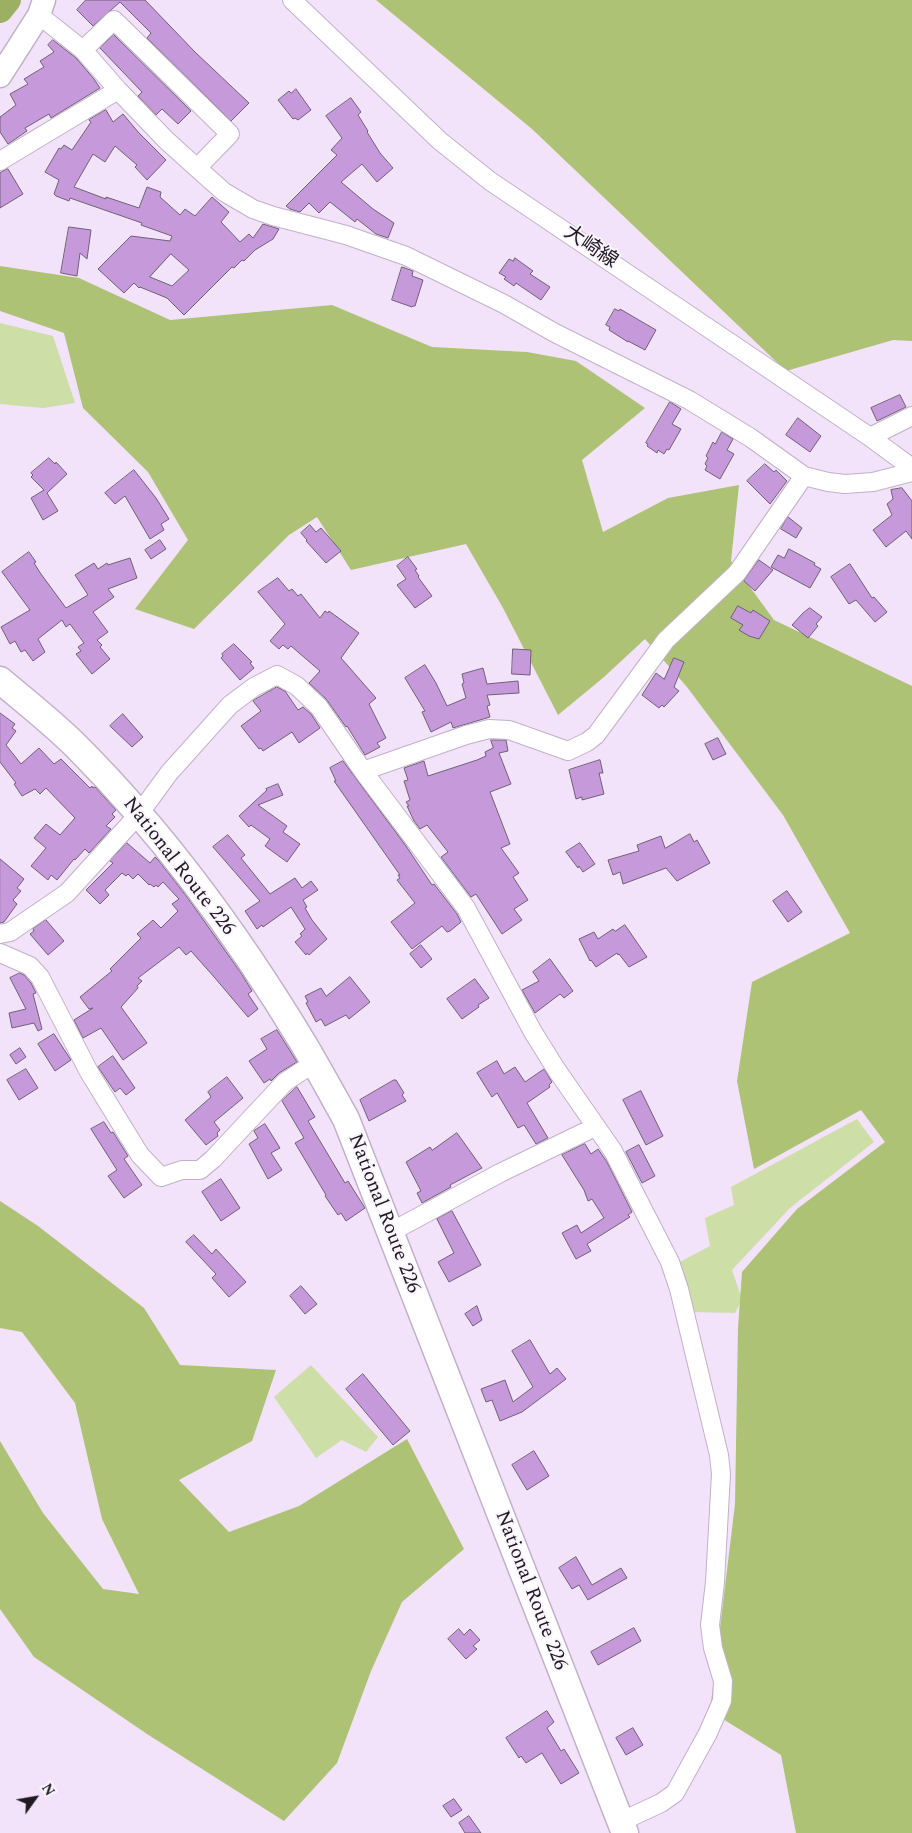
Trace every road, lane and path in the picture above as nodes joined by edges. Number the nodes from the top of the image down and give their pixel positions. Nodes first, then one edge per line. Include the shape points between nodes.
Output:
1 (292, 0) edge
2 (42, 7) edge
3 (83, 50) junction
4 (0, 76) edge
5 (118, 90) junction
6 (0, 161) edge
7 (197, 168) junction
8 (912, 416) edge
9 (870, 436) junction
10 (912, 468) edge
11 (912, 472) edge
12 (804, 476) junction
13 (0, 680) edge
14 (363, 771) junction
15 (139, 814) junction
16 (0, 934) edge
17 (0, 953) edge
18 (314, 1063) junction
19 (595, 1127) junction
20 (390, 1233) junction
21 (623, 1828) edge

1 - 9 street, 大崎線 via 440,141 490,181
2 - 3 street
2 - 4 main road
3 - 5 street
3 - 7 street via 114,20 230,134
5 - 6 street
5 - 7 street
7 - 12 street via 224,192 252,209 346,235 406,256 504,304 689,400
8 - 9 street
9 - 10 street, 大崎線
11 - 12 street via 873,482 845,484
12 - 14 street via 737,573 666,640 602,728 587,742 568,751 508,730 489,729
13 - 15 highway, National Route 226 via 76,746
14 - 15 street via 319,706 297,686 277,675 230,705 169,773
14 - 19 street via 466,908 533,1032
15 - 16 street via 67,893 10,932
15 - 18 highway, National Route 226 via 212,904 267,984
17 - 18 street via 30,966 40,977 88,1072 140,1155 161,1177 182,1170 200,1170 285,1082
18 - 20 highway, National Route 226 via 346,1119
19 - 20 street via 500,1173
19 - 21 street via 613,1151 670,1262 719,1454 721,1474 710,1625 722,1681 722,1701 708,1734 675,1793
20 - 21 highway, National Route 226

